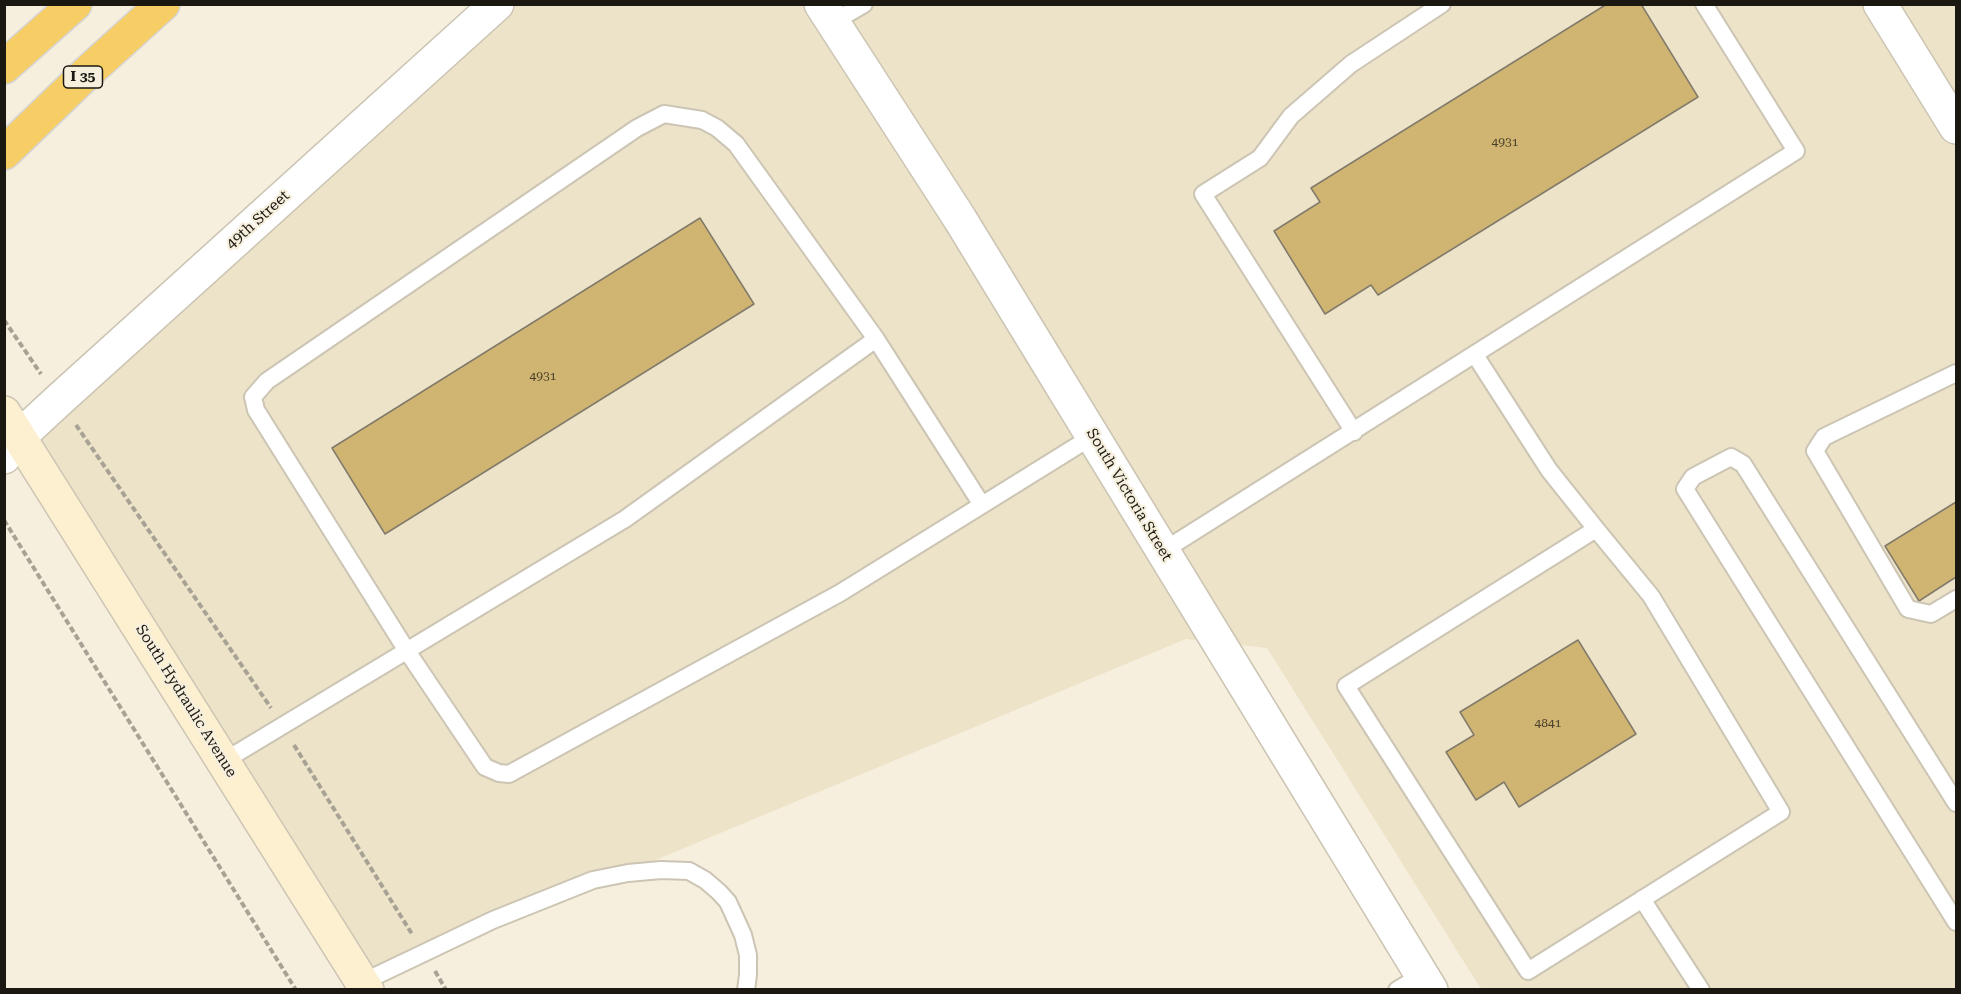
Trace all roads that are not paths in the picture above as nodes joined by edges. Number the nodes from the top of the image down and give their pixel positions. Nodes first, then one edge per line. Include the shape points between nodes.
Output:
1 (75, 4) edge
2 (163, 4) edge
3 (496, 4) edge
4 (864, 4) edge
5 (1442, 4) edge
6 (1704, 4) edge
7 (1880, 4) edge
8 (827, 14) edge
9 (4, 67) edge
10 (1956, 128) edge
11 (4, 153) edge
12 (876, 339) junction
13 (1475, 355) junction
14 (1956, 373) edge
15 (1354, 432) junction
16 (9, 436) edge
17 (1093, 436) junction
18 (982, 505) junction
19 (1596, 529) junction
20 (1163, 551) junction
21 (1956, 599) edge
22 (407, 651) junction
23 (224, 761) junction
24 (1956, 802) edge
25 (1642, 899) junction
26 (1956, 922) edge
27 (1416, 985) edge
28 (359, 987) edge
29 (746, 990) edge
30 (1701, 990) edge

1 - 9 highway
2 - 11 highway, I 35
3 - 16 street, 49th Street via 59,400
4 - 8 lane
5 - 15 lane via 1351,64 1291,116 1260,158 1203,194
6 - 13 lane via 1796,151
7 - 10 street
8 - 17 street, South Victoria Street via 960,219
12 - 18 lane
12 - 22 lane via 625,519
12 - 22 lane via 736,144 717,128 688,117 664,114 637,128 267,381 254,397 256,410
13 - 15 lane
13 - 19 lane via 1549,470
14 - 21 lane via 1824,437 1815,452 1908,609 1931,614
15 - 20 lane
16 - 23 street, South Hydraulic Avenue
17 - 18 lane
17 - 20 street, South Victoria Street
18 - 22 lane via 840,593 509,774 485,766
19 - 25 lane via 1651,597 1781,812
19 - 25 lane via 1346,686 1528,971
20 - 27 street, South Victoria Street
22 - 23 lane
23 - 28 street, South Hydraulic Avenue
24 - 26 lane via 1743,464 1731,457 1693,477 1685,489
25 - 30 lane
28 - 29 lane via 493,920 593,880 661,870 689,872 705,880 728,902 743,935

